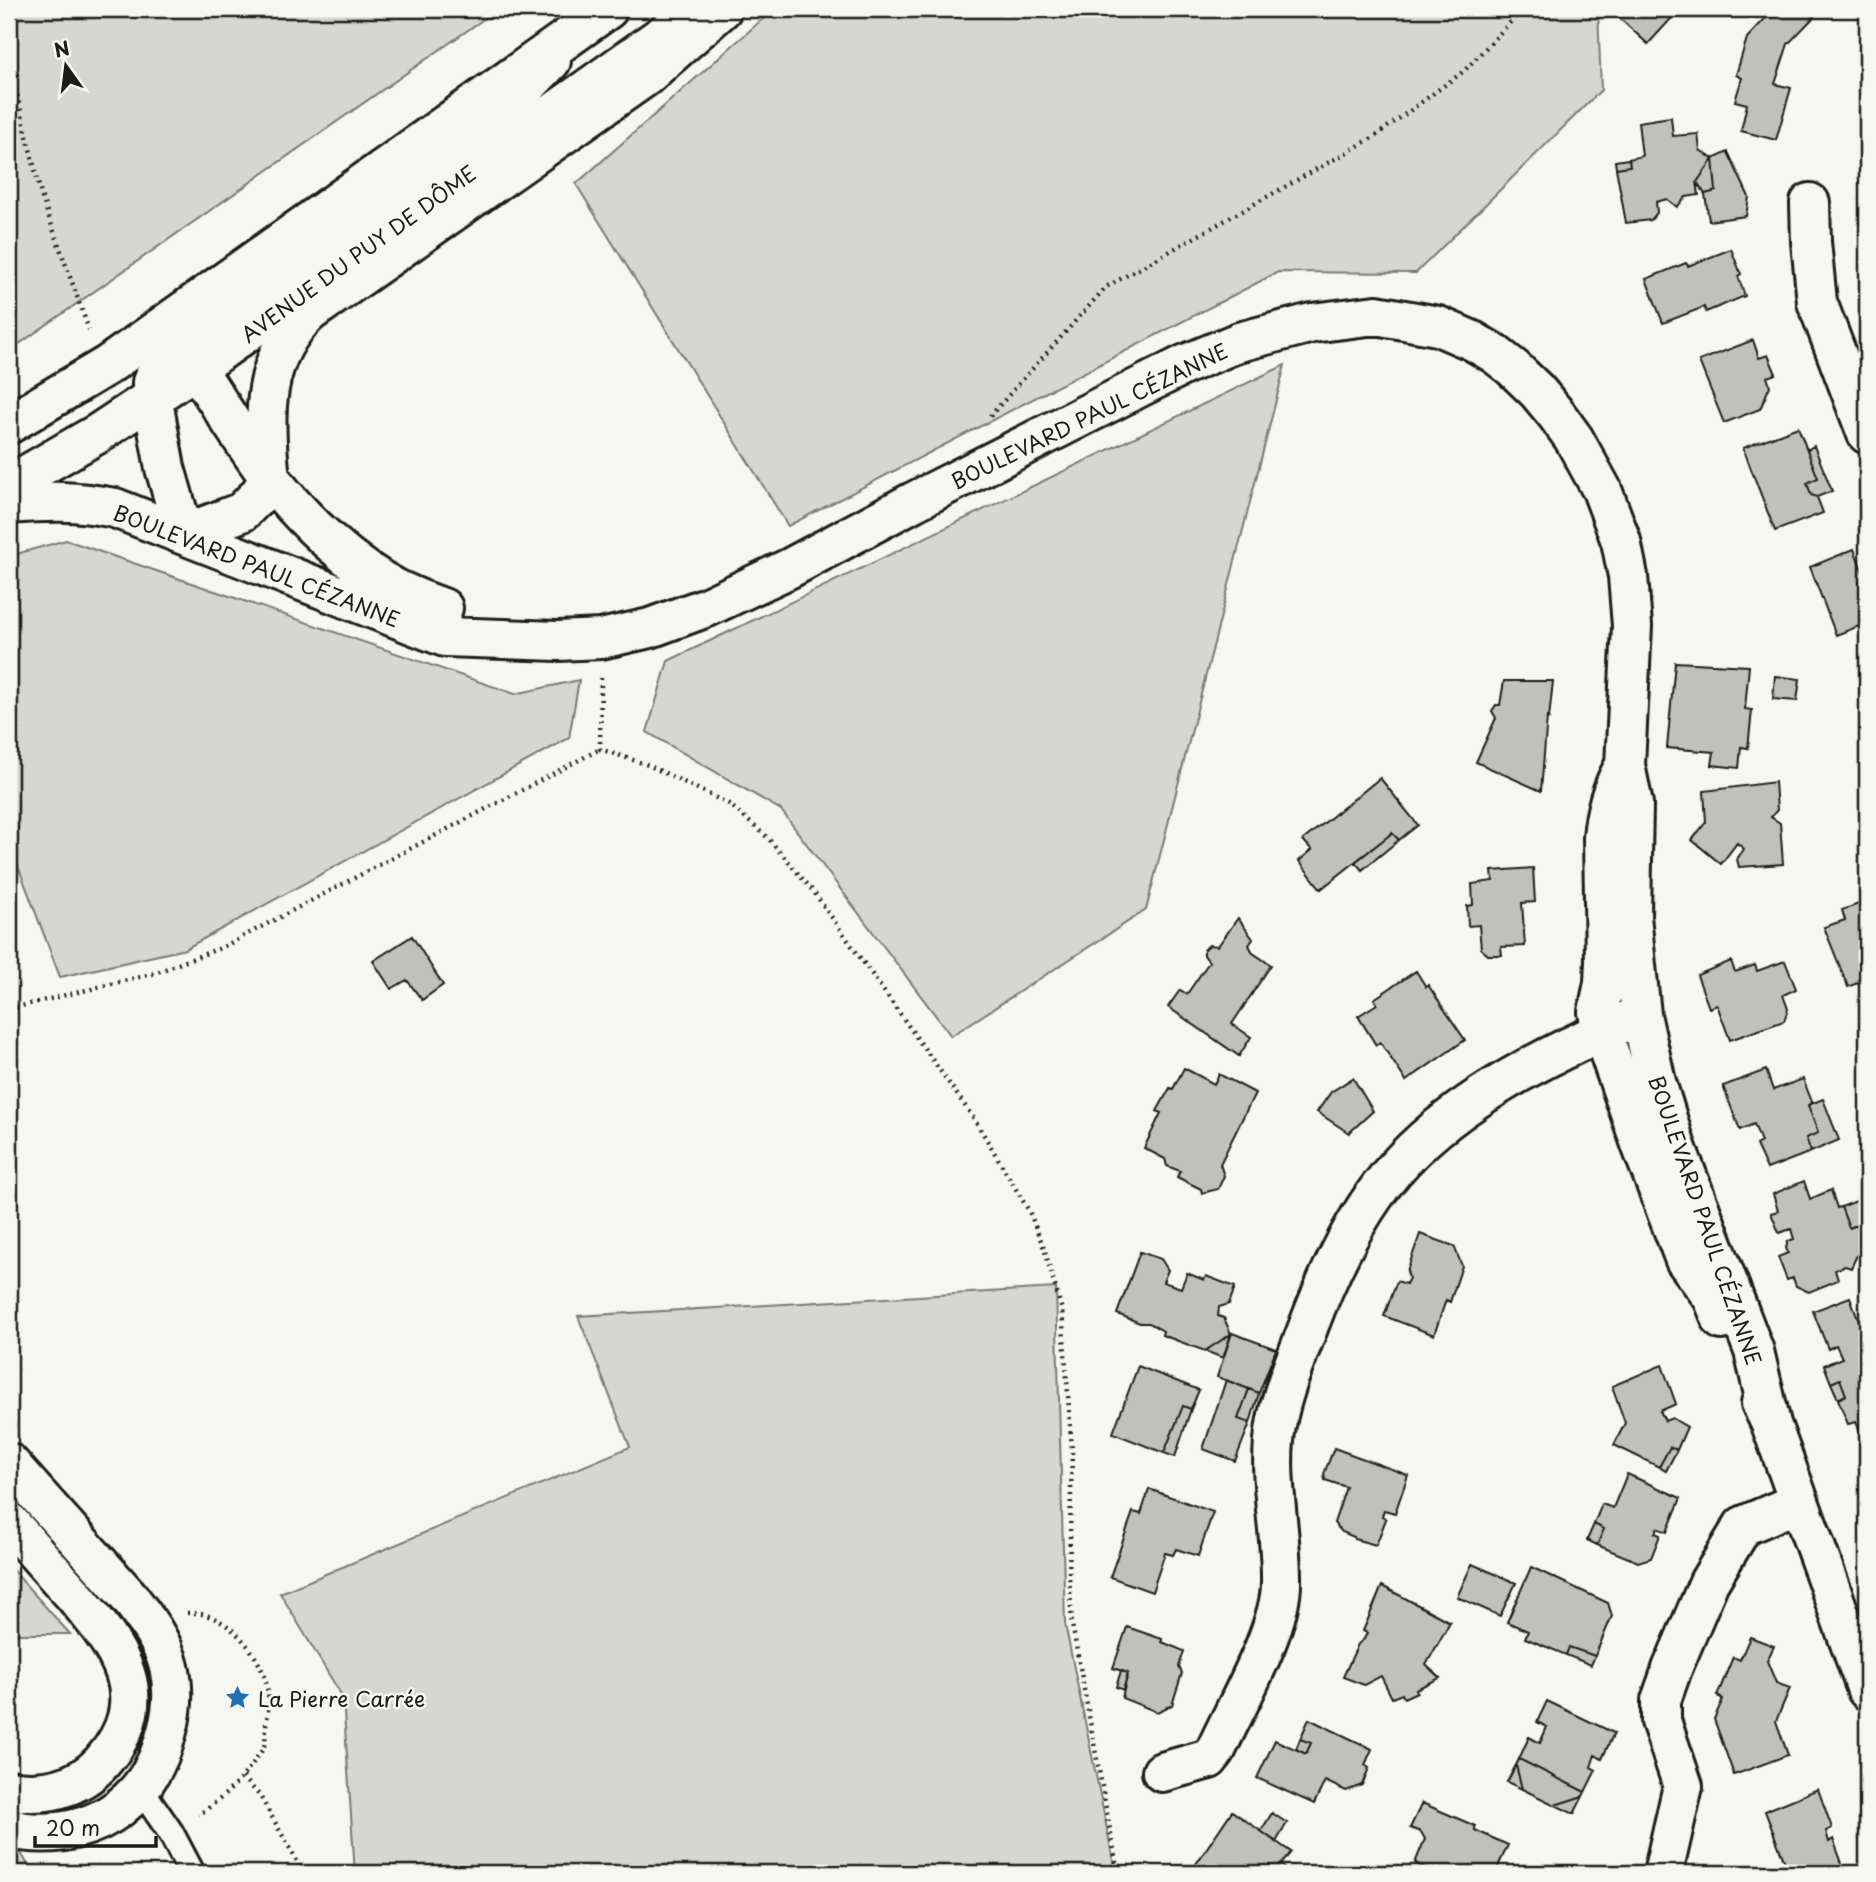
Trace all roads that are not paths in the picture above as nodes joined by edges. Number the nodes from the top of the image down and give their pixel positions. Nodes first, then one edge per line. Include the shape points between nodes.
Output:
1 (699, 9) edge
2 (722, 9) edge
3 (596, 18) edge
4 (1810, 203) dead end
5 (176, 378) junction
6 (52, 400) junction
7 (9, 424) edge
8 (1867, 434) edge
9 (270, 478) junction
10 (9, 485) edge
11 (9, 504) edge
12 (184, 534) junction
13 (504, 639) junction
14 (1625, 765) junction
15 (1641, 1015) junction
16 (1602, 1032) junction
17 (1771, 1424) junction
18 (9, 1463) edge
19 (1799, 1502) junction
20 (9, 1522) edge
21 (1858, 1651) edge
22 (1867, 1690) edge
23 (110, 1752) junction
24 (1162, 1772) dead end
25 (141, 1789) junction
26 (9, 1790) edge
27 (9, 1829) edge
28 (192, 1873) edge
29 (1663, 1873) edge

1 - 5 street, AVENUE DU PUY DE DÔME
2 - 9 street via 645,76 295,326 277,357 267,397
3 - 5 street via 446,163
3 - 6 street via 108,365
4 - 8 street via 1817,302
5 - 6 street via 102,382
5 - 9 street, BOULEVARD PAUL CÉZANNE
5 - 10 street, AVENUE DU PUY DE DÔME via 97,434
5 - 12 street via 165,468
6 - 7 street
9 - 12 street via 242,512
9 - 13 street, BOULEVARD PAUL CÉZANNE via 304,516 367,571
11 - 12 street, BOULEVARD PAUL CÉZANNE via 80,501 114,508
12 - 13 street, BOULEVARD PAUL CÉZANNE via 445,637
13 - 14 street, BOULEVARD PAUL CÉZANNE via 601,639 650,628 790,568 1176,369 1239,342 1336,318 1397,317 1458,333 1504,361 1556,414 1602,490 1621,541 1630,596
14 - 15 street, BOULEVARD PAUL CÉZANNE via 1633,804 1631,916
14 - 16 street, BOULEVARD PAUL CÉZANNE via 1613,786 1602,838 1605,961 1598,1012
15 - 16 street
15 - 17 street, BOULEVARD PAUL CÉZANNE via 1675,1144 1754,1351
16 - 17 street, BOULEVARD PAUL CÉZANNE via 1685,1260 1713,1298
16 - 24 street via 1514,1075 1450,1119 1403,1159 1351,1233 1320,1297 1276,1424 1273,1457 1281,1585 1274,1625 1216,1750 1209,1759
17 - 19 street, BOULEVARD PAUL CÉZANNE
18 - 25 street via 129,1597 161,1645 169,1665 172,1706 160,1757
19 - 21 street, BOULEVARD PAUL CÉZANNE
19 - 29 street via 1743,1526 1709,1582 1672,1669 1661,1700 1661,1721 1683,1786
20 - 23 street via 95,1620 121,1659 129,1686 128,1706
21 - 22 street, BOULEVARD PAUL CÉZANNE
23 - 25 street
23 - 26 street via 97,1767 69,1785 41,1793
25 - 27 street via 113,1812 80,1827 43,1834
25 - 28 lane

